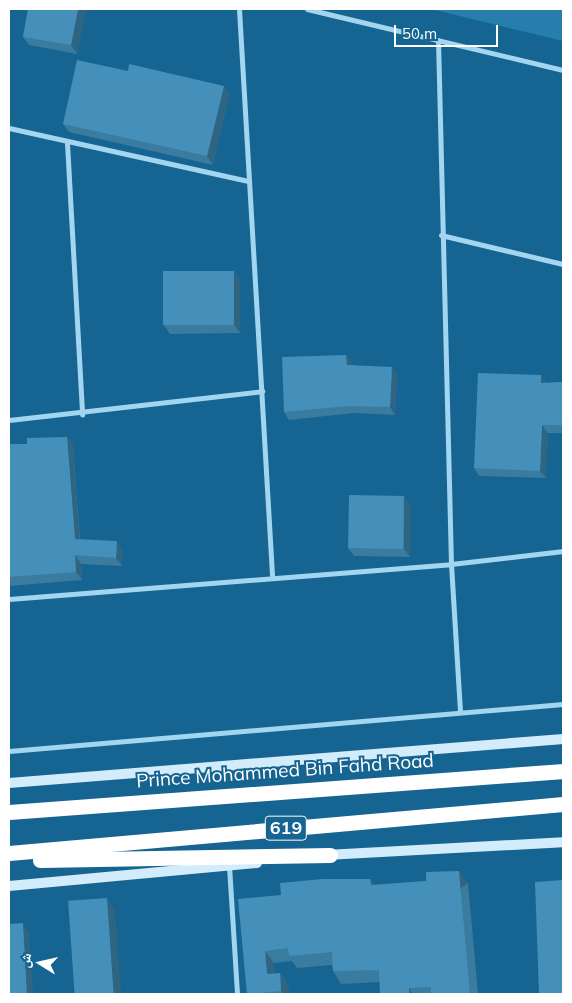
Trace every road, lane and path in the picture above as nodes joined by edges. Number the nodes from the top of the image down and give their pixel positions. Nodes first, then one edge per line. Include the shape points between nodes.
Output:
1 (239, 9) edge
2 (307, 9) edge
3 (438, 40) junction
4 (563, 70) edge
5 (9, 128) edge
6 (67, 143) junction
7 (248, 182) junction
8 (441, 234) junction
9 (563, 264) edge
10 (262, 391) junction
11 (82, 415) junction
12 (9, 420) edge
13 (563, 551) edge
14 (451, 564) junction
15 (272, 576) junction
16 (9, 599) edge
17 (563, 704) edge
18 (460, 712) junction
19 (563, 739) edge
20 (9, 751) edge
21 (563, 771) edge
22 (9, 782) edge
23 (563, 804) edge
24 (9, 810) edge
25 (563, 842) edge
26 (9, 853) edge
27 (330, 855) junction
28 (9, 861) edge
29 (229, 866) junction
30 (9, 886) edge
31 (237, 994) edge

1 - 7 street
2 - 3 street
3 - 4 street
3 - 8 street
5 - 6 street
6 - 7 street
6 - 11 street
7 - 10 street
8 - 9 street
8 - 14 street
10 - 11 street
10 - 15 street
11 - 12 street
13 - 14 street
14 - 15 street
14 - 18 street
15 - 16 street
17 - 18 street
18 - 20 street
19 - 22 main road
21 - 24 highway, Prince Mohammed Bin Fahd Road / 619
23 - 26 highway, 619
25 - 27 main road
27 - 28 highway
27 - 29 main road
29 - 30 main road
29 - 31 street

